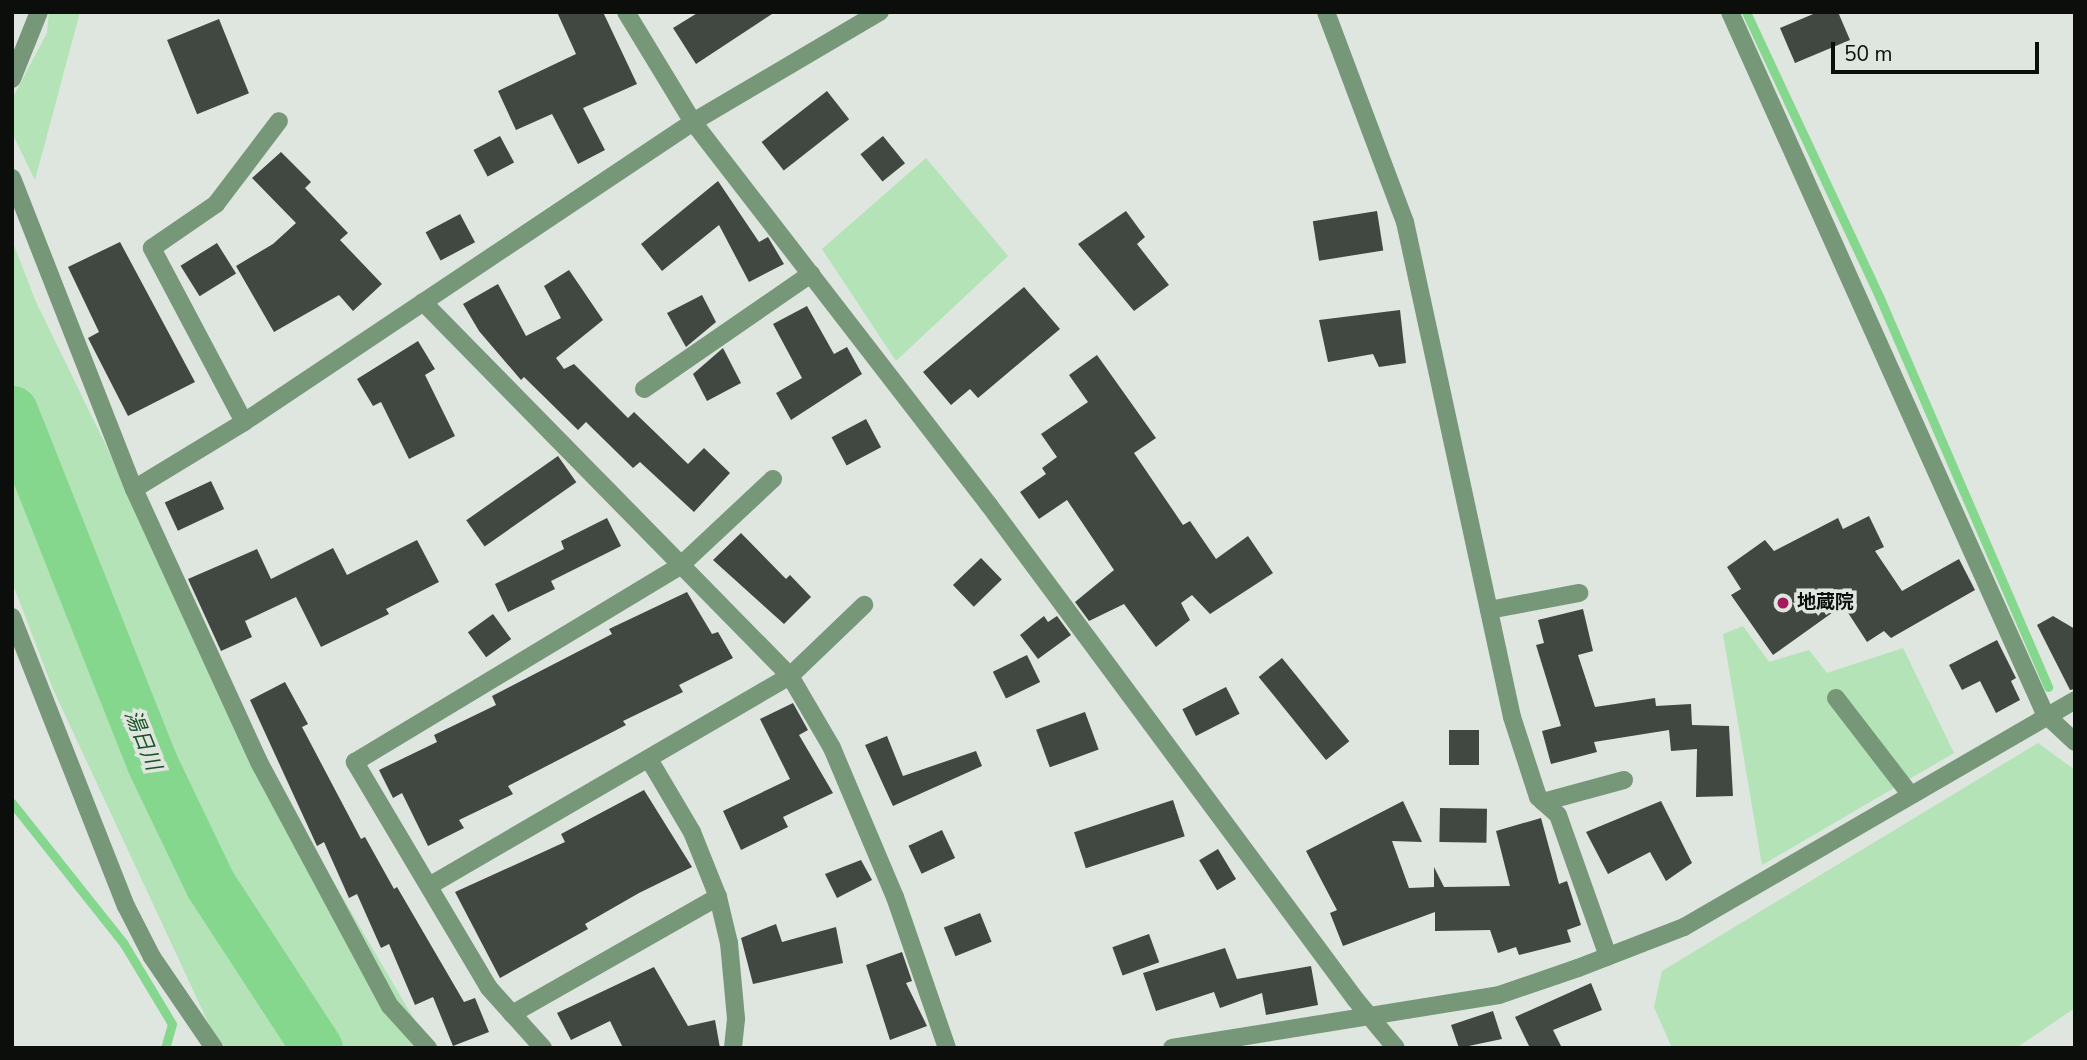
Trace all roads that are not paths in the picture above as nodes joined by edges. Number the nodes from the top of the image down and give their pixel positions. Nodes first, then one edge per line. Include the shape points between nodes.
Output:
1 (39, 12) edge
2 (626, 12) edge
3 (880, 12) edge
4 (1326, 12) edge
5 (1730, 12) edge
6 (12, 79) edge
7 (279, 121) dead end
8 (693, 122) junction
9 (12, 178) edge
10 (811, 274) junction
11 (423, 302) junction
12 (644, 388) dead end
13 (244, 422) junction
14 (773, 479) dead end
15 (135, 489) junction
16 (681, 565) junction
17 (1579, 593) dead end
18 (864, 605) dead end
19 (1489, 610) junction
20 (12, 617) edge
21 (790, 676) junction
22 (1836, 698) dead end
23 (2075, 700) edge
24 (2045, 714) junction
25 (2075, 742) edge
26 (650, 761) junction
27 (1624, 780) dead end
28 (1910, 794) junction
29 (1543, 802) junction
30 (429, 886) junction
31 (718, 897) junction
32 (1608, 956) junction
33 (512, 1014) junction
34 (1370, 1014) junction
35 (214, 1048) edge
36 (428, 1048) edge
37 (543, 1048) edge
38 (733, 1048) edge
39 (947, 1048) edge
40 (1172, 1048) edge
41 (1396, 1048) edge

1 - 6 street
2 - 8 street
3 - 8 street
4 - 19 street via 1405,222
5 - 24 street
7 - 13 street via 216,204 152,248
8 - 10 street
8 - 11 street
9 - 15 street
10 - 12 street
10 - 34 street
11 - 13 street
11 - 16 street
13 - 15 street
14 - 16 street
15 - 36 street via 260,764 390,1006
16 - 21 street
16 - 30 street via 355,762
17 - 19 street
18 - 21 street
19 - 29 street via 1512,717
20 - 35 street via 126,906 152,957
21 - 26 street
21 - 39 street via 832,747 895,897
22 - 28 street
23 - 24 street
24 - 25 street
24 - 28 street
26 - 30 street
26 - 31 street via 692,832
27 - 29 street
28 - 32 street via 1684,927
29 - 32 street via 1558,816
30 - 33 street via 489,988
31 - 33 street
31 - 38 street via 729,943 736,1019
32 - 34 street via 1499,995
33 - 37 street
34 - 40 street
34 - 41 street

